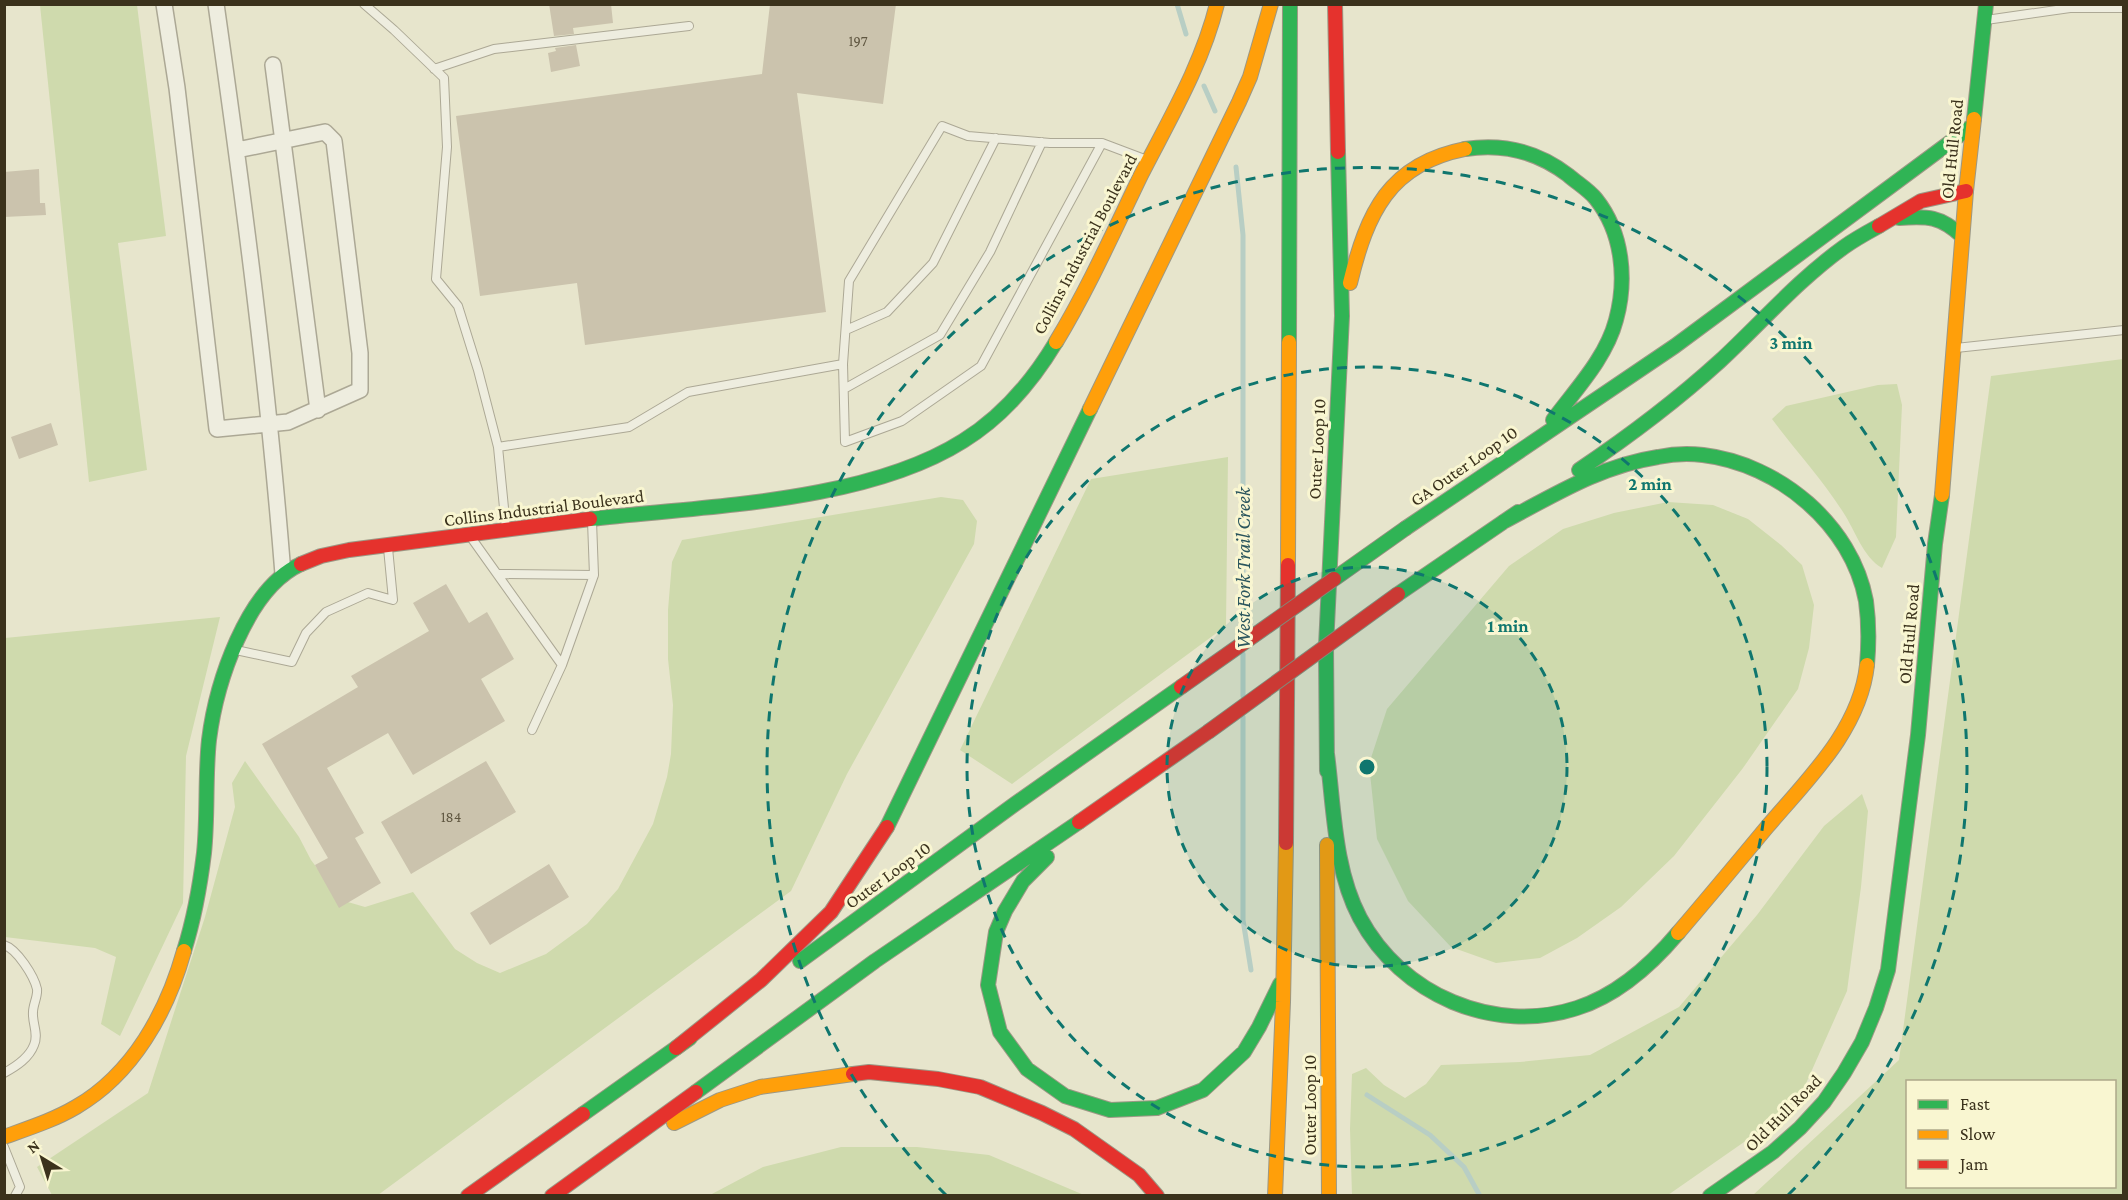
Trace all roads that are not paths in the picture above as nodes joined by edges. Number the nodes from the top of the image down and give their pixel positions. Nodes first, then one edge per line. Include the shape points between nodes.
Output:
1 (165, 4) edge
2 (216, 4) edge
3 (364, 4) edge
4 (1217, 4) edge
5 (1271, 4) edge
6 (1290, 4) edge
7 (1335, 4) edge
8 (1986, 4) edge
9 (2100, 6) edge
10 (2124, 8) edge
11 (1984, 20) junction
12 (689, 26) dead end
13 (273, 65) dead end
14 (434, 69) junction
15 (1972, 126) junction
16 (996, 138) junction
17 (282, 139) junction
18 (1042, 142) junction
19 (1102, 143) junction
20 (237, 150) junction
21 (1149, 160) junction
22 (1966, 191) junction
23 (1889, 219) junction
24 (1962, 236) junction
25 (1342, 316) junction
26 (846, 330) junction
27 (2124, 330) edge
28 (1954, 348) junction
29 (843, 364) junction
30 (844, 389) junction
31 (318, 410) junction
32 (271, 425) junction
33 (1543, 434) junction
34 (498, 447) junction
35 (592, 519) junction
36 (1503, 522) junction
37 (1406, 528) joint
38 (506, 529) junction
39 (469, 534) junction
40 (388, 545) junction
41 (284, 574) junction
42 (498, 574) junction
43 (594, 574) junction
44 (235, 650) junction
45 (562, 664) junction
46 (532, 730) dead end
47 (1327, 754) junction
48 (1138, 782) junction
49 (4, 945) edge
50 (1284, 974) junction
51 (676, 1048) junction
52 (4, 1073) edge
53 (4, 1137) edge
54 (4, 1147) edge
55 (614, 1152) junction
56 (15, 1196) edge
57 (468, 1196) edge
58 (552, 1196) edge
59 (1157, 1196) edge
60 (1275, 1196) edge
61 (1329, 1196) edge
62 (1710, 1196) edge

1 - 32 street via 217,429
2 - 20 street
3 - 14 lane
4 - 21 main road, Collins Industrial Boulevard via 1203,53
5 - 51 main road via 1239,102 886,829 831,912 761,980
6 - 50 main road
7 - 25 main road
8 - 11 main road, Old Hull Road
9 - 10 lane
9 - 11 lane
11 - 15 main road, Old Hull Road
12 - 14 lane via 494,49
13 - 17 street
14 - 34 lane via 444,78 447,147 436,279 458,306
15 - 22 main road, Old Hull Road
15 - 33 main road, GA Outer Loop 10 via 1675,346
16 - 18 lane
16 - 26 lane via 933,263 887,312
16 - 26 lane via 968,136 942,126 849,281
17 - 20 street
17 - 31 street
17 - 31 street via 325,132 334,141 360,353 360,390
18 - 19 lane
18 - 30 lane via 990,252 940,334
19 - 21 lane
19 - 30 lane via 981,366 903,421 844,442
20 - 32 street
21 - 35 main road, Collins Industrial Boulevard via 1094,274 1043,360 1013,400 975,433 932,457 837,488
22 - 23 main road via 1921,201
22 - 24 main road, Old Hull Road
23 - 24 main road via 1932,215 1952,225
23 - 36 main road via 1845,246 1802,281 1719,362 1626,438
24 - 28 main road, Old Hull Road
25 - 33 main road via 1356,257 1371,221 1385,197 1405,175 1436,157 1472,147 1506,148 1536,156 1562,170 1596,198 1611,224 1623,265 1619,309 1605,348
25 - 47 main road, Outer Loop 10 via 1326,646
26 - 29 lane
27 - 28 lane
28 - 62 main road, Old Hull Road via 1918,735 1895,924 1882,993 1862,1045 1830,1095 1780,1147
29 - 30 lane
29 - 34 lane via 688,392 629,427
31 - 32 street
32 - 41 street
33 - 37 main road, GA Outer Loop 10
34 - 38 lane
35 - 38 main road, Collins Industrial Boulevard
35 - 43 lane
36 - 47 main road via 1591,475 1668,456 1714,456 1751,467 1788,486 1836,532 1858,573 1866,604 1870,629 1867,670 1862,692 1842,736 1642,971 1618,990 1575,1009 1524,1017 1454,1004 1413,980 1377,945 1349,893
36 - 48 main road, bridge
37 - 51 main road, Outer Loop 10, bridge
38 - 39 main road, Collins Industrial Boulevard
39 - 40 main road, Collins Industrial Boulevard
39 - 42 lane
40 - 41 main road, Collins Industrial Boulevard via 322,554
40 - 44 lane via 393,600 368,593 326,612 306,633 292,662
41 - 44 main road, Collins Industrial Boulevard via 266,592
42 - 43 lane
42 - 45 lane
43 - 45 lane
44 - 53 main road, Collins Industrial Boulevard via 222,681 211,730 208,804 197,900 185,949 159,1019 131,1061 95,1095 51,1120
45 - 46 lane
47 - 61 main road, Outer Loop 10
48 - 50 main road via 1038,865 1003,913 992,943 989,993 996,1020 1019,1060 1059,1094 1098,1109 1140,1112 1177,1102 1218,1078 1244,1052
48 - 55 main road via 877,959
49 - 52 lane via 25,964 37,990 32,1013 36,1039 33,1048 20,1064
50 - 60 main road
51 - 57 main road, Outer Loop 10
54 - 56 lane via 20,1188
55 - 58 main road
55 - 59 main road via 720,1100 760,1087 869,1072 938,1079 1010,1098 1074,1129 1106,1150

